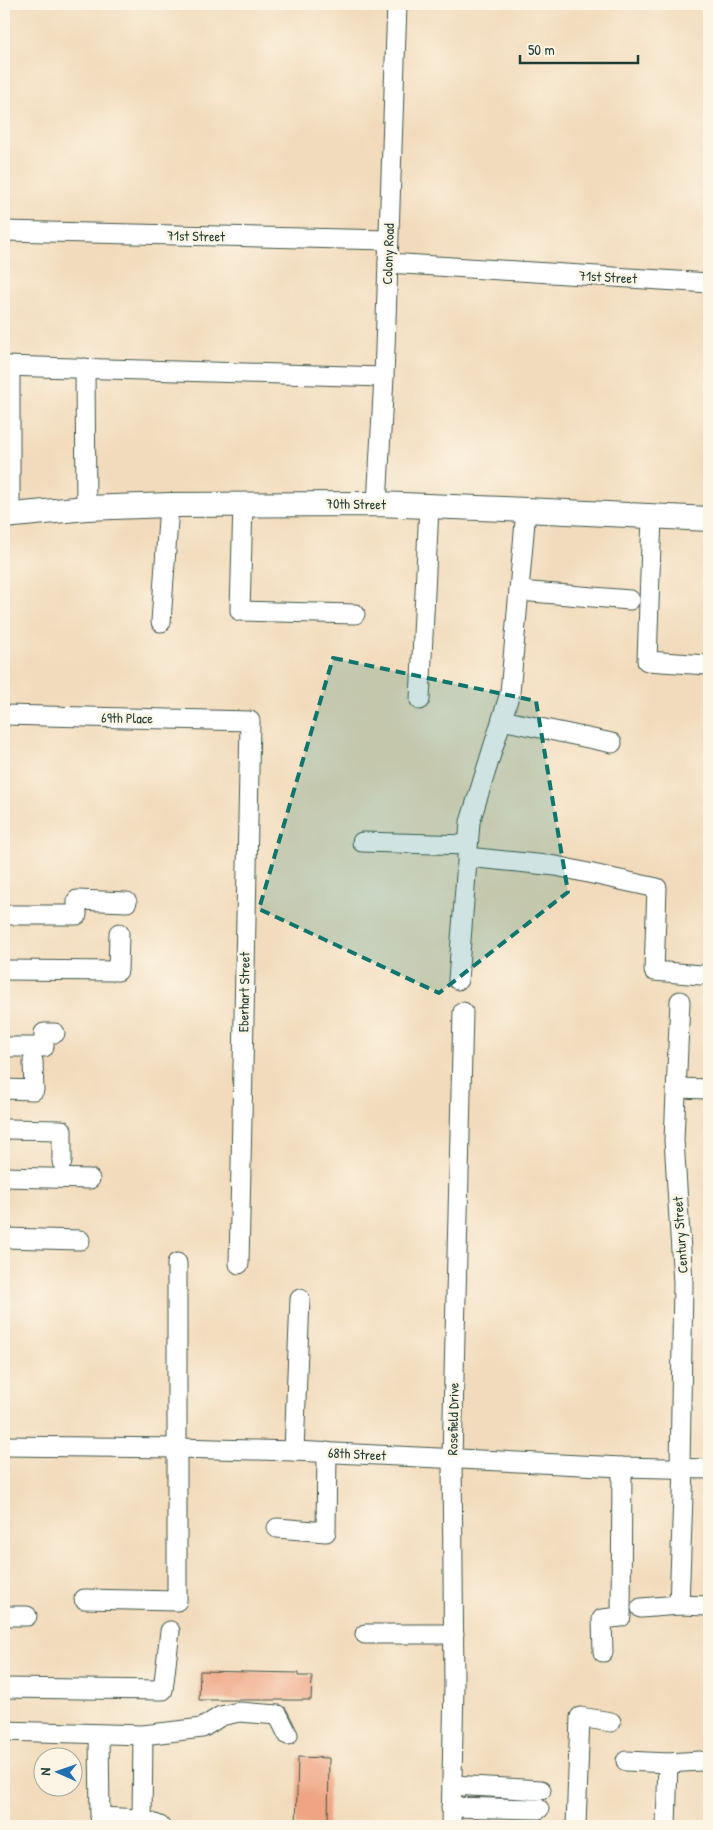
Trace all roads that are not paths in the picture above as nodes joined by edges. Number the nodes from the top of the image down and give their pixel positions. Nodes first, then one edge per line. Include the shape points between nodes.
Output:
1 (398, 4) edge
2 (4, 231) edge
3 (388, 240) junction
4 (388, 263) junction
5 (709, 282) edge
6 (7, 366) edge
7 (85, 368) junction
8 (384, 377) junction
9 (243, 504) junction
10 (377, 504) junction
11 (168, 505) junction
12 (429, 506) junction
13 (86, 508) junction
14 (526, 510) junction
15 (7, 515) edge
16 (652, 516) junction
17 (709, 520) edge
18 (519, 591) junction
19 (630, 600) dead end
20 (355, 614) dead end
21 (161, 622) dead end
22 (708, 665) dead end
23 (420, 700) dead end
24 (4, 714) edge
25 (502, 720) junction
26 (250, 721) joint
27 (612, 743) dead end
28 (362, 842) dead end
29 (468, 851) junction
30 (127, 902) dead end
31 (4, 915) edge
32 (119, 933) dead end
33 (4, 970) edge
34 (701, 975) dead end
35 (458, 980) dead end
36 (680, 1001) dead end
37 (463, 1012) dead end
38 (55, 1033) dead end
39 (4, 1047) edge
40 (33, 1061) dead end
41 (676, 1088) junction
42 (4, 1089) edge
43 (709, 1089) edge
44 (4, 1129) edge
45 (62, 1162) dead end
46 (4, 1177) edge
47 (90, 1179) dead end
48 (4, 1238) edge
49 (80, 1240) dead end
50 (177, 1263) dead end
51 (239, 1264) dead end
52 (300, 1299) dead end
53 (4, 1446) edge
54 (177, 1448) junction
55 (294, 1451) junction
56 (333, 1453) junction
57 (452, 1458) junction
58 (622, 1467) junction
59 (682, 1468) junction
60 (709, 1469) edge
61 (277, 1528) dead end
62 (339, 1530) dead end
63 (84, 1599) dead end
64 (679, 1605) junction
65 (709, 1606) edge
66 (641, 1608) dead end
67 (4, 1616) edge
68 (27, 1616) dead end
69 (170, 1630) dead end
70 (365, 1634) dead end
71 (454, 1634) junction
72 (603, 1652) dead end
73 (4, 1688) edge
74 (611, 1722) dead end
75 (4, 1731) edge
76 (99, 1734) junction
77 (143, 1735) junction
78 (288, 1735) dead end
79 (626, 1761) dead end
80 (668, 1762) junction
81 (700, 1762) dead end
82 (452, 1785) junction
83 (541, 1790) dead end
84 (451, 1807) junction
85 (539, 1809) dead end
86 (142, 1819) junction
87 (160, 1826) edge
88 (451, 1826) edge
89 (576, 1826) edge
90 (666, 1826) edge

1 - 3 street, Colony Road
2 - 3 street, 71st Street
3 - 4 street, Colony Road
4 - 5 street, 71st Street
4 - 8 street, Colony Road
6 - 7 street
6 - 15 street
7 - 8 street
7 - 13 street
8 - 10 street, Colony Road
9 - 10 main road, 70th Street
9 - 11 main road, 70th Street
9 - 20 street via 240,611
10 - 12 main road, 70th Street
11 - 13 main road, 70th Street
11 - 21 street
12 - 14 main road, 70th Street
12 - 23 street
13 - 15 main road, 70th Street
14 - 16 main road, 70th Street
14 - 18 street
16 - 17 main road, 70th Street
16 - 22 street via 647,661
18 - 19 street
18 - 25 street via 510,693
24 - 26 street, 69th Place
25 - 27 street
25 - 29 street via 470,822
26 - 51 street, Eberhart Street
28 - 29 street
29 - 34 street via 657,888 654,971
29 - 35 street
30 - 31 street via 78,900 77,915
32 - 33 street via 118,971
36 - 41 street, Century Street
37 - 57 street, Rosefield Drive
38 - 39 street via 44,1034 44,1047
40 - 42 street via 34,1090
41 - 43 street
41 - 59 street, Century Street via 674,1140 683,1282
44 - 45 street via 62,1130
46 - 47 street
48 - 49 street
50 - 54 street
52 - 55 street
53 - 54 street, 68th Street
54 - 55 street, 68th Street
54 - 63 street via 177,1601
55 - 56 street, 68th Street
56 - 57 street, 68th Street
56 - 61 street via 326,1532
56 - 62 street
57 - 58 street, 68th Street
57 - 71 street, Rosefield Drive
58 - 59 street, 68th Street
58 - 72 street via 620,1617 602,1619
59 - 60 street, 68th Street
59 - 64 street, Century Street
64 - 65 street
64 - 66 street
67 - 68 street
69 - 73 street via 163,1690
70 - 71 street
71 - 82 street, Rosefield Drive
74 - 89 street via 580,1718
75 - 76 street
76 - 77 street
76 - 86 street via 100,1817
77 - 78 street via 202,1728 220,1716 239,1712 278,1715
77 - 86 street
79 - 80 street
80 - 81 street
80 - 90 street
82 - 83 street
82 - 84 street, Rosefield Drive
84 - 85 street
84 - 88 street, Rosefield Drive
86 - 87 street

